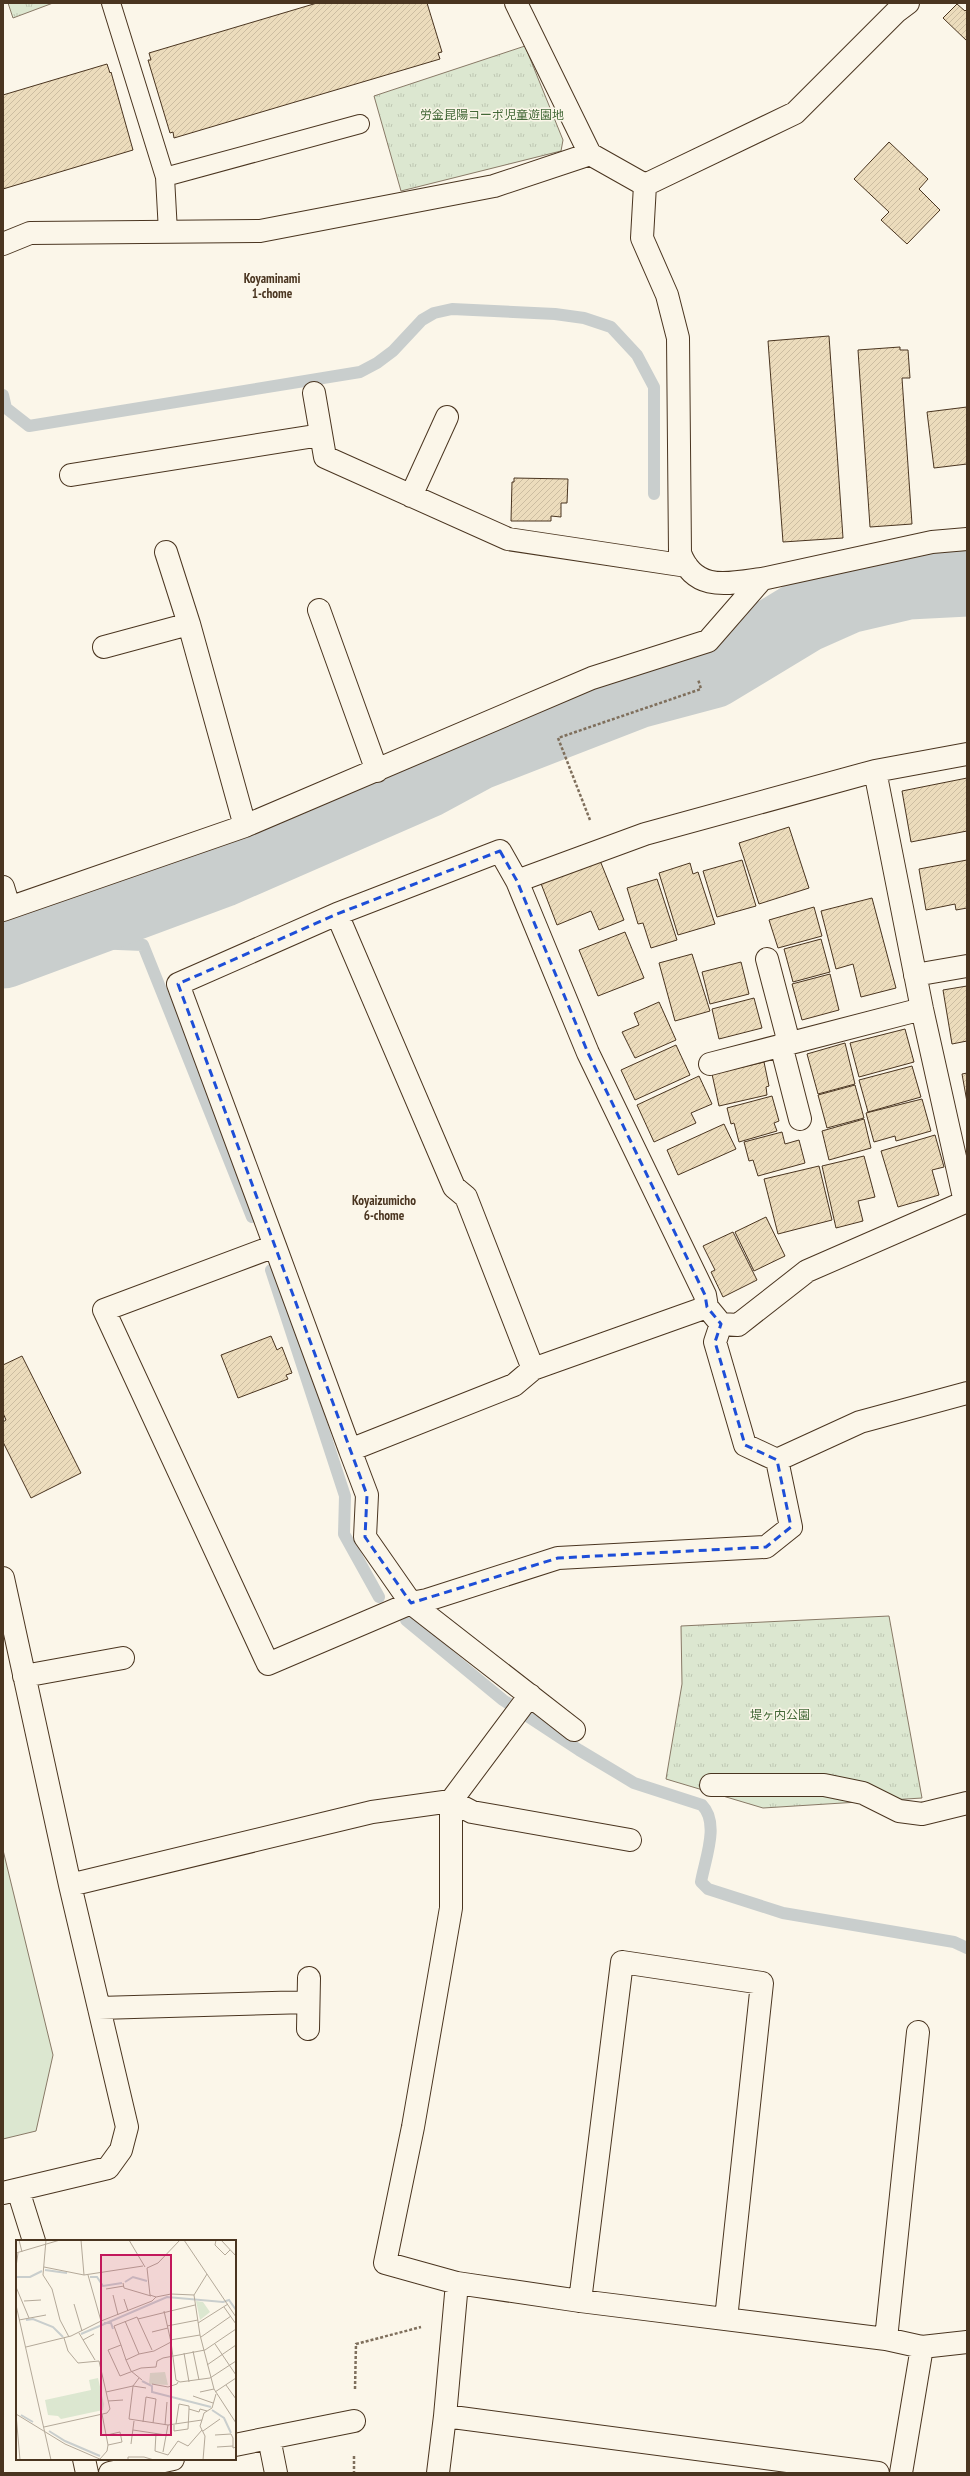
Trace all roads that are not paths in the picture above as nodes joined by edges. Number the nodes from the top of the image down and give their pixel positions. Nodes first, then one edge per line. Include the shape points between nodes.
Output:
1 (111, 3) edge
2 (516, 3) edge
3 (908, 3) edge
4 (360, 124) dead end
5 (590, 154) junction
6 (164, 177) junction
7 (645, 185) junction
8 (168, 232) junction
9 (3, 244) edge
10 (314, 393) dead end
11 (447, 417) dead end
12 (321, 435) junction
13 (71, 475) dead end
14 (411, 496) junction
15 (967, 539) edge
16 (166, 552) dead end
17 (687, 566) junction
18 (762, 579) junction
19 (319, 610) dead end
20 (189, 624) junction
21 (104, 647) dead end
22 (967, 754) edge
23 (377, 771) junction
24 (875, 771) junction
25 (245, 826) junction
26 (517, 881) junction
27 (5, 901) edge
28 (338, 914) junction
29 (767, 959) dead end
30 (967, 966) edge
31 (915, 975) junction
32 (922, 1008) junction
33 (785, 1044) junction
34 (710, 1064) dead end
35 (800, 1119) dead end
36 (964, 1178) edge
37 (966, 1208) edge
38 (275, 1246) junction
39 (707, 1307) junction
40 (721, 1324) junction
41 (533, 1369) junction
42 (967, 1392) edge
43 (350, 1450) junction
44 (777, 1460) junction
45 (3, 1578) edge
46 (411, 1603) junction
47 (123, 1658) dead end
48 (24, 1676) junction
49 (530, 1695) junction
50 (574, 1730) dead end
51 (711, 1785) dead end
52 (451, 1801) junction
53 (967, 1803) edge
54 (630, 1840) dead end
55 (70, 1885) junction
56 (309, 1978) dead end
57 (308, 2002) junction
58 (99, 2008) junction
59 (308, 2029) dead end
60 (918, 2032) dead end
61 (10, 2191) edge
62 (34, 2240) edge
63 (457, 2282) junction
64 (580, 2301) junction
65 (726, 2320) junction
66 (886, 2339) junction
67 (967, 2342) edge
68 (922, 2347) junction
69 (445, 2416) junction
70 (354, 2421) road end
71 (269, 2438) junction
72 (236, 2445) edge
73 (84, 2460) edge
74 (168, 2460) edge
75 (759, 2465) edge
76 (86, 2473) edge
77 (110, 2473) edge
78 (276, 2473) edge
79 (438, 2473) edge
80 (878, 2473) edge
81 (901, 2473) edge

1 - 6 lane
2 - 5 street
3 - 7 street via 795,113
4 - 6 lane
5 - 7 street
5 - 8 street via 494,186 260,231
6 - 8 lane
7 - 17 street via 642,238 667,295 678,338 678,546
8 - 9 street via 30,233
10 - 12 street
11 - 14 street
12 - 13 street
12 - 14 street via 325,457
14 - 17 street via 508,539
15 - 18 street via 932,542
16 - 20 street
17 - 18 street via 699,578 715,584
18 - 23 street via 708,641 592,678
19 - 23 street
20 - 21 street
20 - 25 street
22 - 24 street
23 - 25 street
24 - 26 street via 645,834
24 - 31 street
25 - 27 street
26 - 28 street via 500,851
26 - 39 street via 588,1053 704,1295
28 - 38 street via 178,984
28 - 41 street via 454,1187 466,1197
29 - 33 street
30 - 31 street
31 - 32 street
32 - 33 street
32 - 36 street
33 - 34 street
33 - 35 street
36 - 37 street
37 - 40 street via 807,1271 738,1325
38 - 43 street
38 - 46 street via 104,1310 268,1664
39 - 40 street
39 - 41 street
40 - 44 street via 714,1342 745,1445
41 - 43 street via 514,1386
42 - 44 street via 860,1422
43 - 46 street via 367,1495 365,1537
44 - 46 street via 791,1527 766,1547 558,1558
45 - 48 street
46 - 49 street
47 - 48 street
48 - 55 street
49 - 50 street
49 - 52 street
51 - 53 street via 824,1785 863,1793 899,1811 922,1814
52 - 54 street via 472,1812
52 - 55 street via 372,1812
52 - 63 street via 451,1908 414,2127 385,2263
55 - 58 street
56 - 57 street
57 - 58 street
57 - 59 street
58 - 61 street via 127,2127 121,2150 108,2168
60 - 66 street
61 - 62 street
63 - 64 street
63 - 69 street
64 - 65 street
64 - 65 street via 622,1962 762,1983
65 - 66 street
66 - 68 street
67 - 68 street
68 - 81 street
69 - 75 street
69 - 79 street
70 - 71 street
71 - 72 street
71 - 78 street
73 - 76 street
74 - 77 street
75 - 80 street

